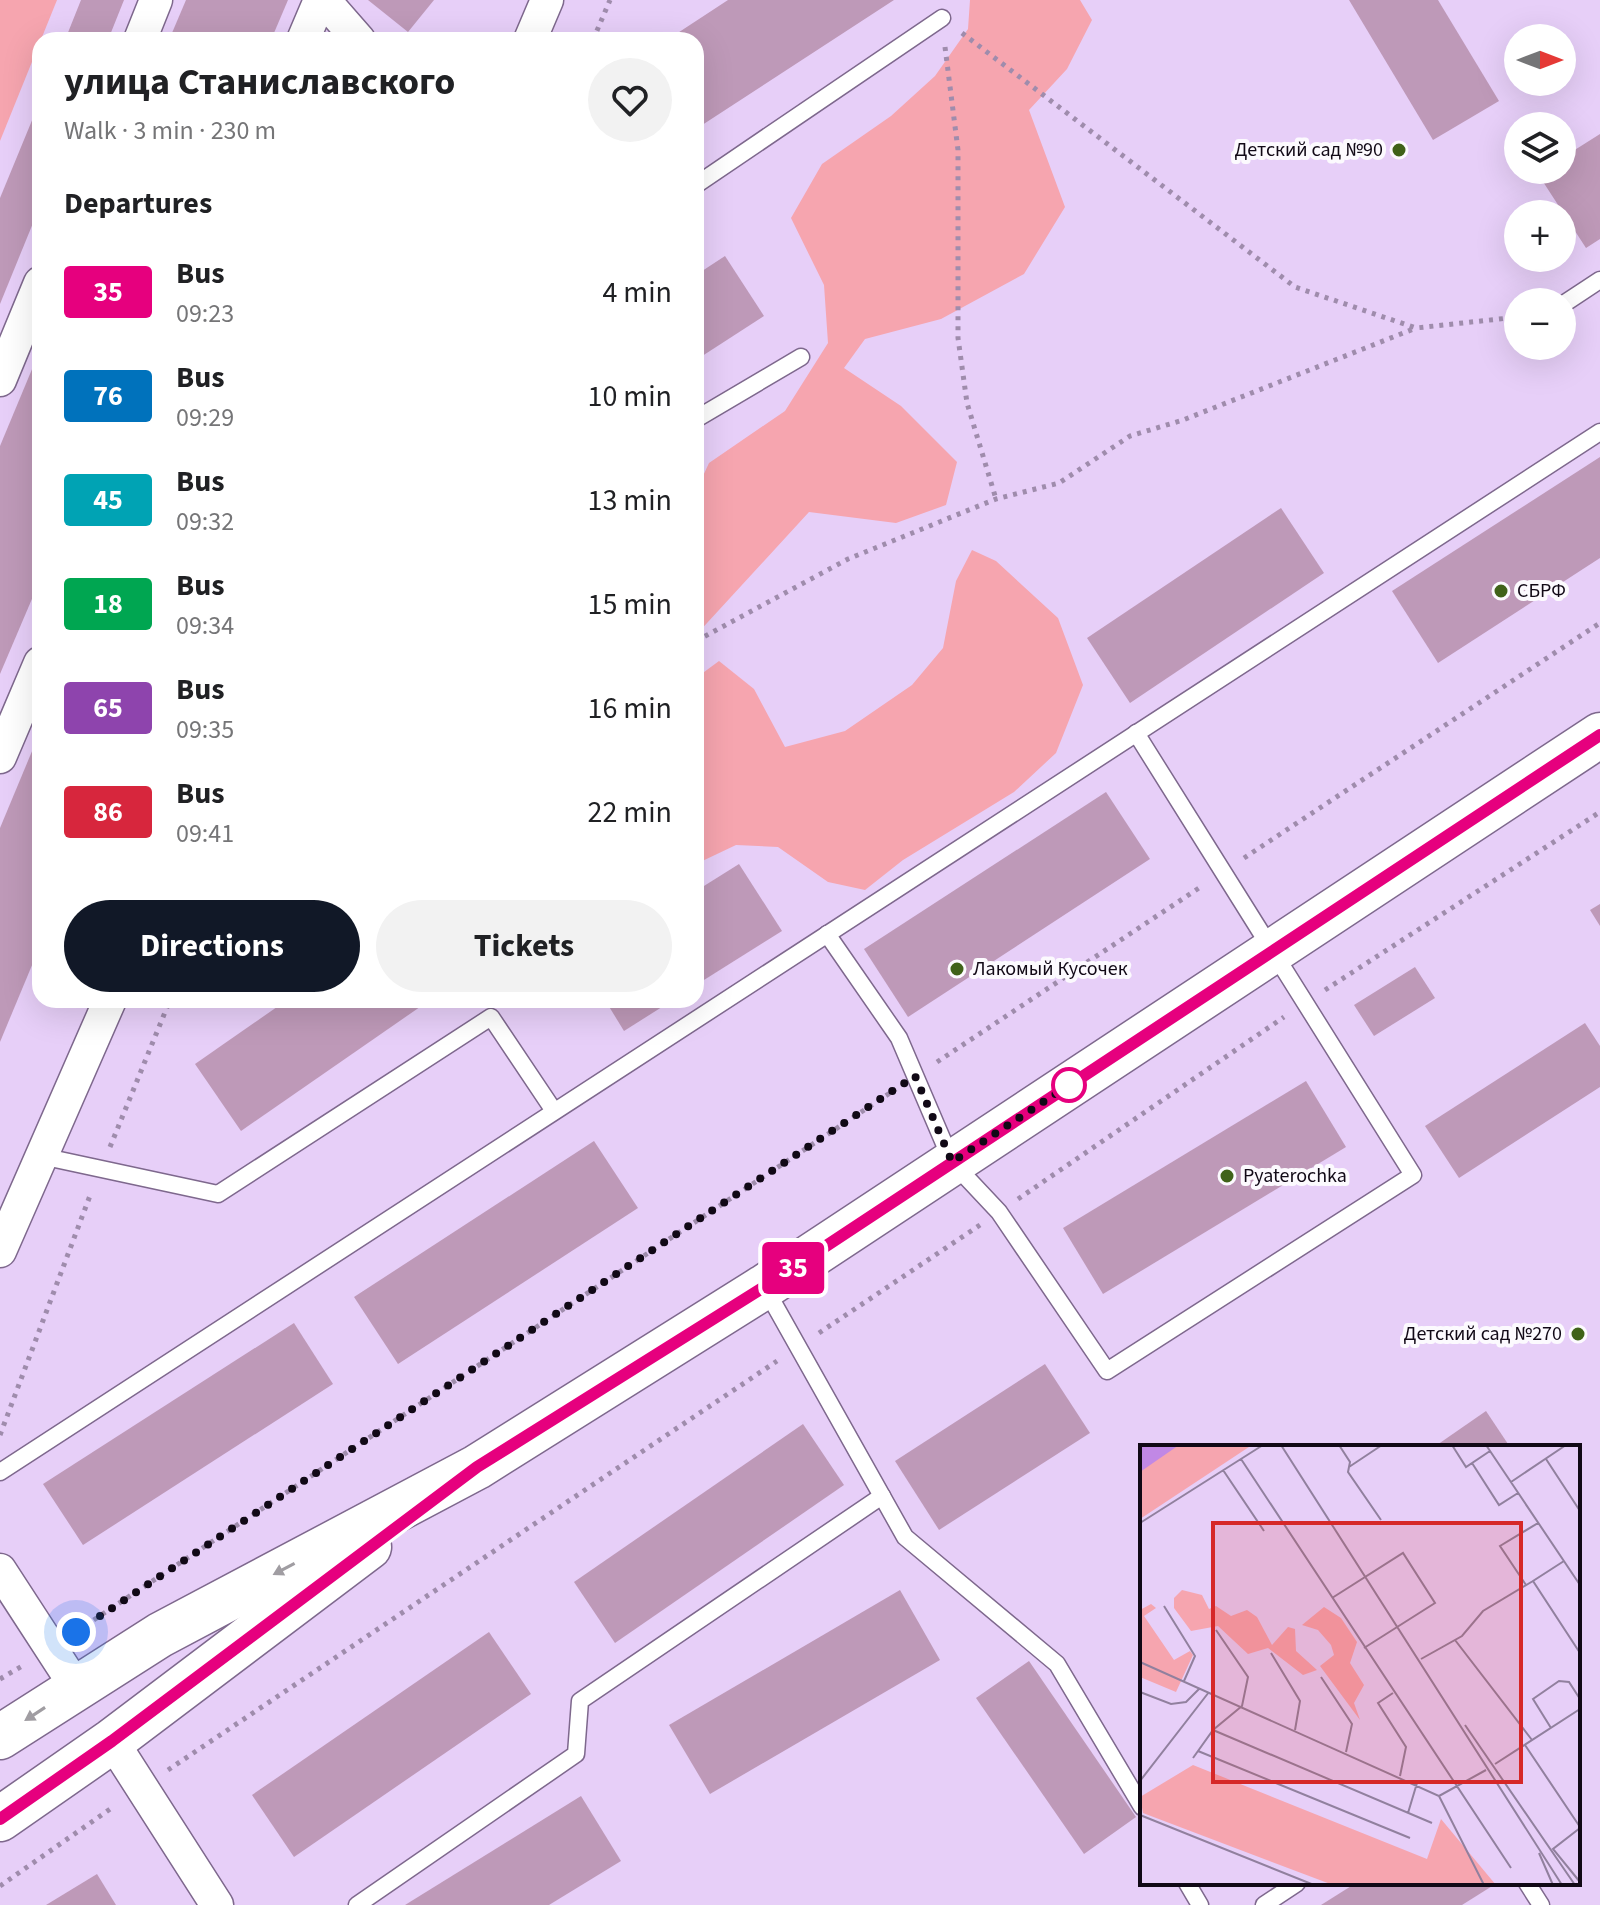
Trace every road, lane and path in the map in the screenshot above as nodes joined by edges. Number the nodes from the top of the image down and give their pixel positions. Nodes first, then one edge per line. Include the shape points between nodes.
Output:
1 (156, 0) edge
2 (322, 0) edge
3 (547, 0) edge
4 (610, 0) edge
5 (942, 18) junction
6 (143, 32) edge
7 (307, 32) edge
8 (352, 32) edge
9 (533, 32) edge
10 (596, 32) edge
11 (704, 180) edge
12 (1600, 280) edge
13 (1576, 296) edge
14 (32, 302) edge
15 (1504, 319) edge
16 (1416, 328) junction
17 (801, 357) dead end
18 (0, 380) edge
19 (704, 414) edge
20 (1600, 432) edge
21 (996, 499) junction
22 (1600, 623) edge
23 (704, 637) edge
24 (32, 682) edge
25 (1136, 733) junction
26 (1600, 735) edge
27 (0, 757) edge
28 (1224, 872) junction
29 (827, 934) junction
30 (1272, 951) junction
31 (106, 1008) edge
32 (167, 1008) edge
33 (915, 1076) junction
34 (554, 1111) junction
35 (41, 1156) junction
36 (952, 1162) junction
37 (100, 1169) junction
38 (0, 1251) edge
39 (764, 1287) junction
40 (0, 1435) edge
41 (477, 1467) junction
42 (0, 1472) edge
43 (882, 1496) junction
44 (0, 1570) edge
45 (49, 1650) junction
46 (0, 1679) edge
47 (76, 1687) junction
48 (0, 1737) edge
49 (112, 1741) junction
50 (1140, 1804) edge
51 (0, 1819) edge
52 (1188, 1885) edge
53 (1294, 1885) edge
54 (1528, 1885) edge
55 (217, 1905) edge
56 (357, 1905) edge
57 (1200, 1905) edge
58 (1264, 1905) edge
59 (1541, 1905) edge

1 - 6 street
2 - 7 street
2 - 8 street
3 - 9 street
4 - 10 path
5 - 11 lane
5 - 16 path via 1295,287
5 - 21 path via 958,150 958,338 967,403
12 - 13 lane
14 - 18 street
15 - 16 path
16 - 21 path via 1130,436 1059,483
17 - 19 lane
20 - 25 lane
21 - 23 path via 848,559
22 - 28 path
24 - 27 street
25 - 28 lane
25 - 29 lane
26 - 30 main road
28 - 30 lane
28 - 33 path
29 - 33 lane via 899,1038
29 - 34 lane
30 - 36 main road
30 - 36 lane via 1413,1175 1107,1371 999,1212
31 - 35 street
32 - 37 path
33 - 36 lane
33 - 45 path
34 - 37 lane via 491,1017 218,1194
34 - 42 lane
35 - 37 lane
35 - 38 street
36 - 39 main road
37 - 40 path
39 - 41 main road
39 - 43 lane
41 -> 47 main road via 160,1635
41 - 49 main road
43 - 50 lane via 905,1537 1057,1664
43 - 56 lane via 580,1701 576,1754
44 - 45 street
45 - 46 path
45 - 47 street
47 -> 48 main road
47 - 49 main road
49 - 51 main road
49 - 55 street
52 - 57 lane
53 - 58 lane
54 - 59 lane

